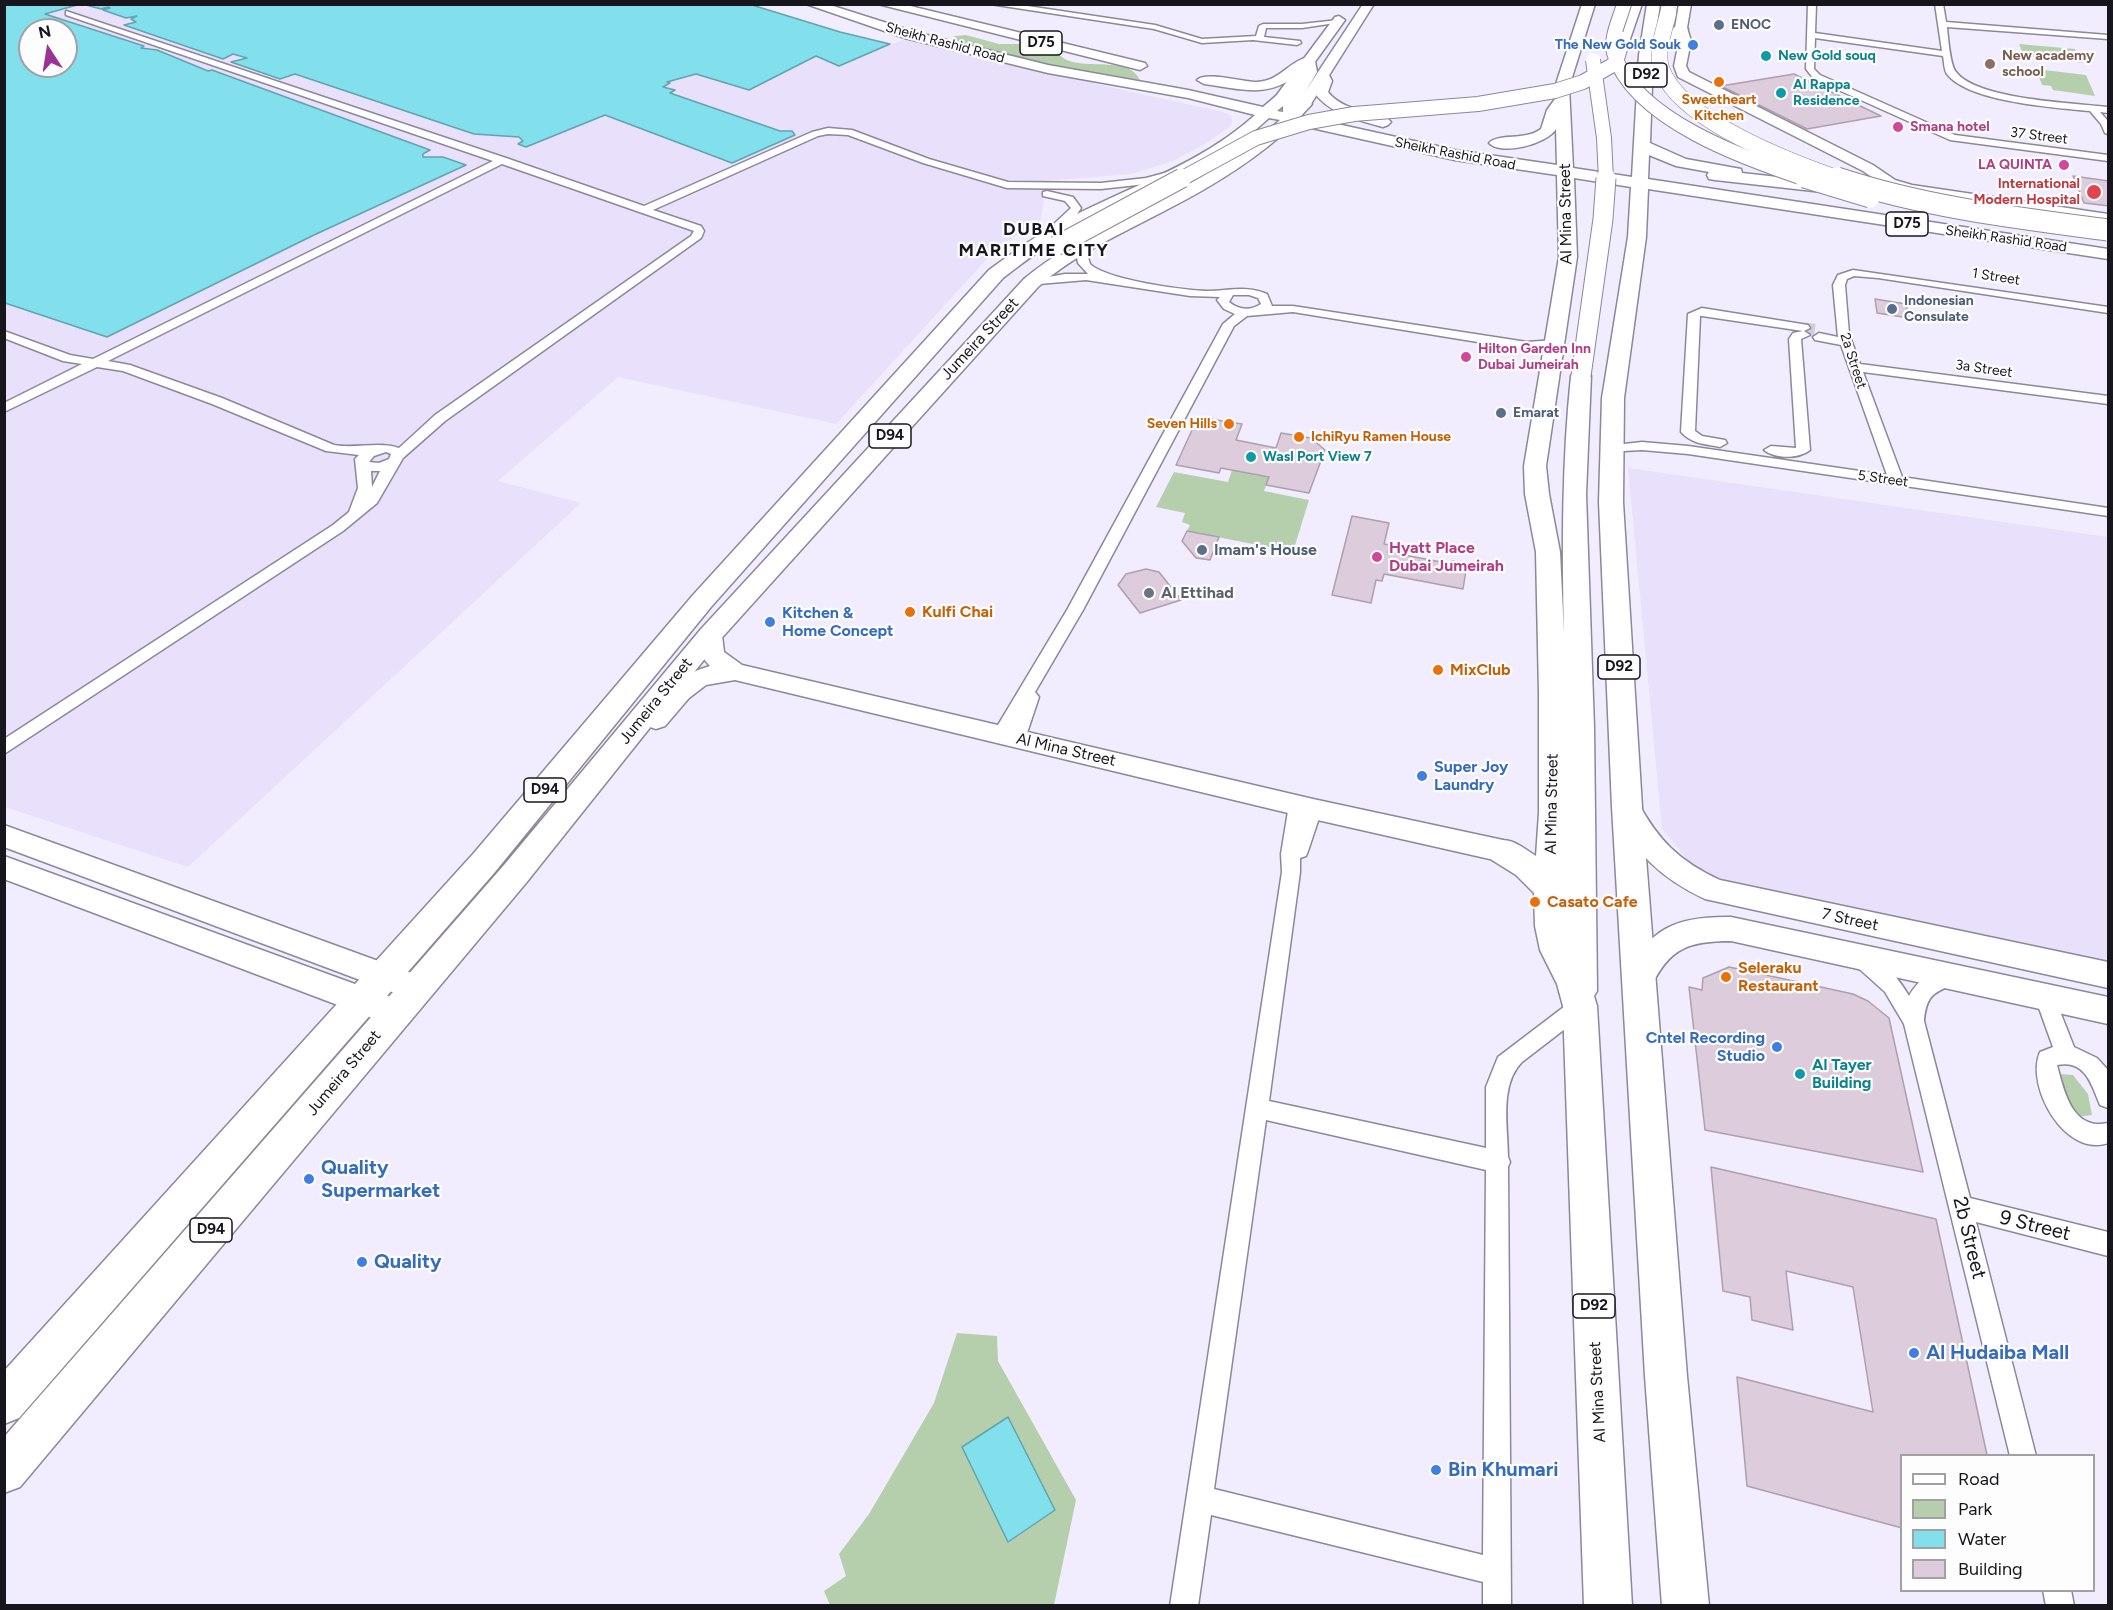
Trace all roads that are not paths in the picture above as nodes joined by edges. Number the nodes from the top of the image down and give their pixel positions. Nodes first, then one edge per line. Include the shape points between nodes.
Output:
1 (812, 4) edge
2 (839, 4) edge
3 (884, 4) edge
4 (994, 4) edge
5 (1068, 4) edge
6 (1369, 4) edge
7 (1589, 4) edge
8 (1605, 4) edge
9 (1624, 4) edge
10 (1636, 4) edge
11 (1685, 4) edge
12 (1812, 4) edge
13 (1939, 4) edge
14 (1661, 9) edge
15 (1057, 12) junction
16 (69, 13) dead end
17 (1341, 17) joint
18 (1942, 23) junction
19 (1681, 29) junction
20 (2007, 29) junction
21 (1811, 36) junction
22 (2031, 37) dead end
23 (2109, 37) edge
24 (1259, 38) junction
25 (1297, 43) dead end
26 (963, 48) junction
27 (1947, 53) junction
28 (1646, 55) junction
29 (1308, 61) junction
30 (1154, 70) dead end
31 (1323, 76) junction
32 (1139, 85) junction
33 (1188, 94) junction
34 (1562, 94) junction
35 (2092, 108) junction
36 (1286, 109) junction
37 (2108, 110) edge
38 (1383, 122) junction
39 (1579, 122) dead end
40 (1251, 126) junction
41 (1403, 126) dead end
42 (2107, 127) edge
43 (1351, 133) junction
44 (1478, 140) dead end
45 (1427, 142) junction
46 (1393, 143) junction
47 (1497, 143) junction
48 (1643, 146) junction
49 (1247, 154) junction
50 (2109, 158) edge
51 (503, 160) junction
52 (1565, 164) junction
53 (1600, 168) junction
54 (1176, 173) junction
55 (968, 175) junction
56 (1641, 175) junction
57 (1800, 185) junction
58 (1090, 187) junction
59 (1856, 191) junction
60 (1705, 194) junction
61 (1072, 201) junction
62 (646, 209) junction
63 (2109, 219) edge
64 (1887, 221) junction
65 (1568, 223) junction
66 (2109, 223) edge
67 (2109, 230) edge
68 (1637, 237) junction
69 (2109, 239) edge
70 (1051, 242) junction
71 (2109, 246) edge
72 (1080, 247) junction
73 (2109, 254) edge
74 (1634, 262) junction
75 (1845, 272) joint
76 (1118, 280) junction
77 (1031, 283) junction
78 (1227, 302) junction
79 (1264, 305) junction
80 (2109, 310) edge
81 (1245, 312) junction
82 (1229, 324) junction
83 (1804, 331) joint
84 (4, 334) edge
85 (1819, 334) tunnel mouth
86 (1844, 338) junction
87 (1554, 351) junction
88 (95, 363) junction
89 (1856, 367) junction
90 (2109, 400) edge
91 (4, 408) edge
92 (440, 418) junction
93 (1611, 439) junction
94 (331, 448) junction
95 (377, 449) junction
96 (878, 450) junction
97 (395, 460) junction
98 (363, 464) junction
99 (1535, 480) junction
100 (1891, 480) junction
101 (2109, 512) edge
102 (356, 513) junction
103 (710, 635) junction
104 (1578, 639) junction
105 (735, 672) junction
106 (1009, 737) junction
107 (619, 747) junction
108 (4, 748) edge
109 (1305, 807) junction
110 (1627, 807) junction
111 (4, 836) edge
112 (1554, 840) junction
113 (1503, 851) junction
114 (4, 867) edge
115 (1550, 888) junction
116 (1859, 957) junction
117 (2109, 975) edge
118 (1947, 976) junction
119 (1640, 978) junction
120 (390, 994) junction
121 (2045, 997) junction
122 (2103, 1002) edge
123 (1580, 1006) junction
124 (1914, 1021) junction
125 (2066, 1054) junction
126 (2109, 1098) edge
127 (1256, 1108) junction
128 (2109, 1133) edge
129 (1498, 1162) junction
130 (1961, 1208) junction
131 (2109, 1244) edge
132 (4, 1403) edge
133 (2023, 1454) edge
134 (4, 1471) edge
135 (1199, 1499) junction
136 (1497, 1572) junction
137 (1184, 1605) edge
138 (1497, 1605) edge
139 (1608, 1605) edge
140 (1686, 1605) edge

1 - 26 main road, Sheikh Rashid Road / D75
2 - 26 main road
3 - 30 main road, Sheikh Rashid Road / D75
4 - 15 street
5 - 15 street
6 - 31 street, Jumeira Street / D94
7 - 34 main road, Al Mina Street / D92
8 - 104 main road, bridge via 1595,37 1593,66 1606,176 1575,441 1573,513
9 - 69 main road, bridge via 1613,48 1624,75 1652,104 1715,142 1796,176 1897,204 1998,224
10 - 70 main road, bridge via 1616,62 1583,82 1519,99 1354,114 1281,130 1223,154 1184,179
11 - 19 street
12 - 21 street, 37 Street
13 - 18 street
14 - 28 main road, D92
14 - 67 highway, bridge via 1661,67 1668,81 1704,116 1755,145 1819,171 1909,197
15 - 24 street via 1162,28 1202,41
16 - 51 street
17 - 24 street via 1302,26 1263,26
17 - 29 street
18 - 20 street
18 - 27 street
19 - 28 main road via 1666,44
19 - 63 street via 1685,39 1680,68 1686,76 1868,168 1890,183
20 - 22 street
20 - 23 street
21 - 27 street
21 - 50 street, 37 Street via 1810,69 1817,76 1942,134 1966,141
24 - 25 street
26 - 32 main road, Sheikh Rashid Road / D75
27 - 35 street via 1951,75 1982,90 2013,99
28 - 48 main road, D92
29 - 36 main road via 1309,76
29 - 36 main road, Sheikh Rashid Road / D75 via 1295,67 1282,81 1269,85 1192,79
31 - 36 street, Jumeira Street / D94
31 - 38 main road via 1322,92 1327,100
32 - 33 main road, Sheikh Rashid Road / D75
32 - 36 main road via 1196,89
33 - 36 main road, Sheikh Rashid Road / D75
33 - 40 main road via 1240,113
34 - 39 main road via 1574,102
34 - 47 main road via 1544,134 1524,141
34 - 52 main road, Al Mina Street / D92
35 - 37 street
35 - 42 street
36 - 38 main road, Sheikh Rashid Road / D75
36 - 40 main road, Jumeira Street / D94
36 - 43 main road, Sheikh Rashid Road / D75
36 - 45 main road
36 - 49 main road, Jumeira Street / D94 via 1273,136
37 - 42 street
38 - 41 main road, Sheikh Rashid Road / D75
40 - 54 main road, Jumeira Street / D94
43 - 46 main road, Sheikh Rashid Road / D75
43 - 49 main road via 1297,137
44 - 47 main road, Sheikh Rashid Road / D75
45 - 46 main road, Sheikh Rashid Road / D75
45 - 52 main road, Sheikh Rashid Road / D75
45 - 65 main road via 1460,160 1523,173 1542,181 1555,192
46 - 52 main road via 1462,148
47 - 52 main road, Sheikh Rashid Road / D75
48 - 56 main road, D92
48 - 57 main road via 1682,163
49 - 72 main road, Jumeira Street / D94 via 1166,204
51 - 62 street
51 - 88 street
52 - 53 main road, Sheikh Rashid Road / D75
52 - 53 main road, Sheikh Rashid Road / D75
52 - 65 main road, Al Mina Street / D92
53 - 56 main road, Sheikh Rashid Road / D75
53 - 56 main road, Sheikh Rashid Road / D75
53 - 74 main road via 1622,245
54 - 58 street via 1146,181
54 - 70 main road, Jumeira Street / D94 via 1074,221
55 - 58 street via 1007,185
55 - 61 street via 994,188 1056,195
55 - 62 street via 855,133 828,131
56 - 57 main road, Sheikh Rashid Road / D75
56 - 59 main road via 1773,190
56 - 60 main road, Sheikh Rashid Road / D75
56 - 68 main road, D92
57 - 59 main road, Sheikh Rashid Road / D75
58 - 61 street
59 - 66 main road, Sheikh Rashid Road / D75
60 - 64 main road, Sheikh Rashid Road / D75
60 - 68 main road via 1682,196 1659,210 1650,228
61 - 70 street via 1075,212 1056,226
62 - 92 street via 693,225 698,235
64 - 71 main road
64 - 73 main road, Sheikh Rashid Road / D75
65 - 87 main road, Al Mina Street / D92 via 1568,257
68 - 74 main road, D92
70 - 96 main road via 996,295 893,420
70 - 120 main road, Jumeira Street / D94 via 1019,255 996,274 702,601 484,863
72 - 76 street via 1087,268
72 - 77 main road, Jumeira Street / D94
74 - 93 main road, D92 via 1616,368
75 - 80 street, 1 Street
75 - 86 street, 2a Street via 1839,285
76 - 77 street via 1070,277
76 - 78 street
77 - 96 main road, Jumeira Street / D94
78 - 79 street via 1248,291 1259,294
78 - 81 street
78 - 82 street
79 - 81 street
79 - 87 street
81 - 82 street
82 - 106 street via 1031,687 1029,704
83 - 83 street via 1694,314 1690,434 1702,440 1801,452 1795,339
84 - 88 street via 67,358
85 - 86 street
86 - 89 street, 2a Street
87 - 99 main road, Al Mina Street / D92
88 - 91 street
88 - 94 street via 156,379
89 - 90 street, 3a Street
89 - 100 street, 2a Street via 1886,449
92 - 95 street
92 - 97 street
93 - 100 street, 5 Street via 1631,446 1657,446
93 - 110 main road, D92 via 1612,554
94 - 95 street
94 - 98 street
95 - 97 street via 396,450
95 - 98 street via 365,456
96 - 103 main road, Jumeira Street / D94
97 - 98 street via 379,468
97 - 102 street via 378,493
98 - 102 street via 365,488
99 - 104 main road via 1552,523 1563,603
99 - 112 main road, Al Mina Street / D92 via 1548,552
100 - 101 street, 5 Street
102 - 108 street
103 - 105 street via 713,655
103 - 107 main road, Jumeira Street / D94
104 - 123 main road
105 - 106 street, Al Mina Street
105 - 107 street via 712,674 690,682 649,727
106 - 109 street, Al Mina Street
107 - 120 main road, Jumeira Street / D94 via 515,874
109 - 113 street, Al Mina Street
109 - 127 street via 1291,872
110 - 117 street, 7 Street via 1643,839 1657,854 1695,882 1715,891
110 - 119 main road, D92
111 - 120 street
112 - 113 main road via 1529,849
112 - 115 main road, Al Mina Street / D92
113 - 115 main road via 1527,866
114 - 120 street
115 - 123 main road, Al Mina Street / D92 via 1553,938
116 - 118 street, 7 Street
116 - 119 street, 7 Street via 1731,928 1710,928 1678,935 1665,943 1649,958
116 - 124 street, 2b Street via 1892,986
118 - 121 street, 7 Street
118 - 124 street, 2b Street via 1921,992
119 - 140 main road, D92 via 1666,1376
120 - 132 main road, Jumeira Street / D94
120 - 134 main road, Jumeira Street / D94
121 - 122 street, 7 Street
121 - 125 street
123 - 129 street via 1515,1055 1500,1075
123 - 139 main road, Al Mina Street / D92
124 - 130 street, 2b Street
125 - 126 street via 2093,1067
125 - 128 street via 2052,1056 2046,1064 2060,1112 2086,1132
127 - 129 street
127 - 135 street
129 - 136 street
130 - 131 street, 9 Street
130 - 133 street, 2b Street
135 - 136 street
135 - 137 street
136 - 138 street

